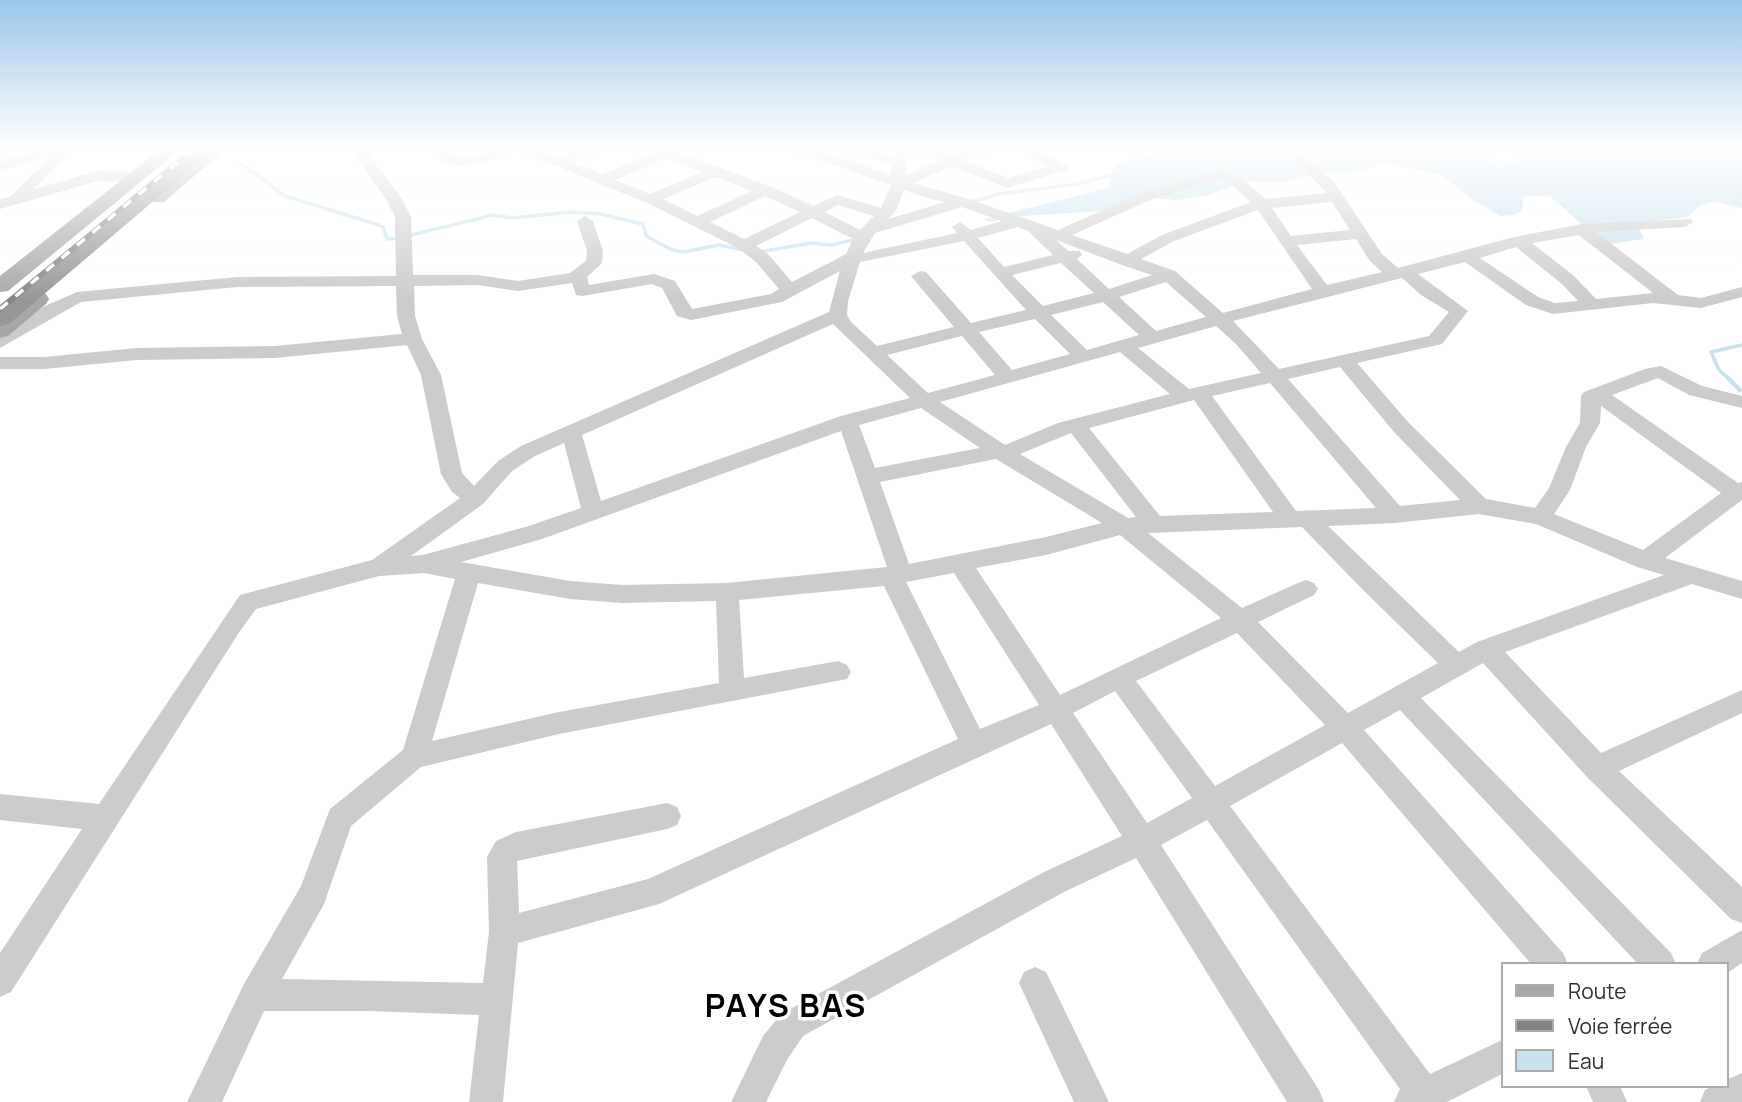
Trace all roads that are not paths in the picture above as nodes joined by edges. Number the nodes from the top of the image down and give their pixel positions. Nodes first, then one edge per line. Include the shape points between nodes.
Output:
1 (17, 198) edge
2 (108, 198) edge
3 (120, 198) edge
4 (144, 198) edge
5 (158, 198) edge
6 (393, 198) edge
7 (748, 198) edge
8 (782, 198) edge
9 (892, 198) edge
10 (948, 198) edge
11 (1142, 198) edge
12 (1256, 198) edge
13 (1322, 198) edge
14 (1338, 198) edge
15 (650, 199) edge
16 (963, 202) junction
17 (1262, 204) junction
18 (944, 209) junction
19 (0, 212) edge
20 (812, 214) junction
21 (885, 215) junction
22 (585, 221) dead end
23 (699, 221) junction
24 (1685, 222) dead end
25 (1024, 224) junction
26 (1582, 229) junction
27 (866, 233) junction
28 (1361, 234) junction
29 (967, 236) junction
30 (1060, 236) junction
31 (1288, 241) junction
32 (1519, 241) junction
33 (744, 245) junction
34 (1097, 249) junction
35 (853, 257) junction
36 (1467, 257) junction
37 (1064, 258) junction
38 (1128, 261) junction
39 (1000, 273) junction
40 (1400, 273) junction
41 (1169, 275) junction
42 (576, 276) junction
43 (920, 276) dead end
44 (404, 283) junction
45 (0, 286) edge
46 (1323, 291) junction
47 (791, 292) junction
48 (0, 296) edge
49 (1105, 296) junction
50 (1739, 296) edge
51 (1672, 299) junction
52 (1592, 306) junction
53 (1037, 311) junction
54 (838, 315) junction
55 (0, 318) edge
56 (1221, 319) junction
57 (964, 330) junction
58 (0, 331) edge
59 (1153, 338) junction
60 (412, 339) junction
61 (0, 342) edge
62 (1124, 346) junction
63 (872, 353) junction
64 (1083, 357) junction
65 (1344, 360) junction
66 (0, 363) edge
67 (1273, 376) junction
68 (1008, 378) junction
69 (1597, 394) junction
70 (1192, 395) junction
71 (925, 401) junction
72 (1742, 402) edge
73 (848, 421) junction
74 (1075, 425) junction
75 (572, 431) junction
76 (1001, 452) junction
77 (869, 477) junction
78 (1738, 491) edge
79 (475, 498) junction
80 (1479, 506) junction
81 (593, 512) junction
82 (1395, 515) junction
83 (1540, 517) junction
84 (1299, 519) junction
85 (1154, 525) junction
86 (1124, 526) junction
87 (1645, 561) junction
88 (959, 562) junction
89 (423, 564) junction
90 (379, 567) junction
91 (469, 572) junction
92 (896, 575) junction
93 (1691, 575) junction
94 (1306, 589) dead end
95 (1742, 590) edge
96 (727, 592) junction
97 (1240, 620) junction
98 (1486, 649) junction
99 (1456, 665) junction
100 (838, 672) dead end
101 (1119, 677) junction
102 (732, 690) junction
103 (1403, 696) junction
104 (1742, 701) edge
105 (1055, 710) junction
106 (1346, 729) junction
107 (974, 744) junction
108 (414, 757) junction
109 (1597, 768) junction
110 (1213, 802) junction
111 (0, 807) edge
112 (667, 816) dead end
113 (106, 818) junction
114 (1142, 841) junction
115 (1742, 908) edge
116 (504, 932) junction
117 (1742, 945) edge
118 (1550, 962) edge
119 (1658, 962) edge
120 (1716, 962) edge
121 (0, 981) edge
122 (1035, 984) dead end
123 (255, 995) junction
124 (497, 1000) junction
125 (1500, 1057) edge
126 (1742, 1090) edge
127 (1418, 1098) edge
128 (204, 1102) edge
129 (486, 1102) edge
130 (748, 1102) edge
131 (1092, 1102) edge
132 (1307, 1102) edge
133 (1717, 1102) edge

1 - 19 street
2 - 45 main road
3 - 48 highway
4 - 55 highway
5 - 58 main road
6 - 44 street via 403,217
7 - 23 street
8 - 20 street
9 - 21 street
10 - 16 street
11 - 30 street
12 - 17 street
13 - 17 street
14 - 28 street
15 - 23 street
16 - 18 street
16 - 25 street
17 - 31 street
17 - 38 street via 1168,238
18 - 27 street
18 - 29 street
20 - 21 street via 839,200
20 - 27 street
20 - 33 street
21 - 27 street
22 - 42 street via 594,263
23 - 33 street
24 - 26 street
25 - 29 street
25 - 30 street
25 - 37 street
26 - 32 street
26 - 51 street
27 - 35 street
28 - 31 street
28 - 40 street via 1376,257
29 - 35 street via 867,258
29 - 39 street
30 - 34 street
31 - 46 street
32 - 36 street
32 - 52 street
33 - 47 street
34 - 37 street
34 - 38 street
35 - 47 street via 803,281
35 - 54 street
36 - 40 street
36 - 52 street via 1538,304 1559,309
37 - 39 street
37 - 49 street
38 - 41 street
39 - 53 street
40 - 46 street
40 - 65 street via 1459,312 1435,340
41 - 49 street
41 - 56 street
42 - 44 street via 518,286 478,280
42 - 47 street via 582,291 660,279 688,315
43 - 57 street
44 - 60 street
44 - 61 street via 237,282 85,295
46 - 56 street
49 - 53 street
49 - 59 street
50 - 51 street via 1702,303
51 - 52 street
53 - 57 street
53 - 64 street
54 - 63 street
54 - 75 street
56 - 59 street
56 - 67 street
57 - 63 street
57 - 68 street
59 - 62 street
60 - 66 street via 275,352 136,354
60 - 79 street via 431,375 453,474 460,487
62 - 64 street
62 - 70 street
63 - 71 street
64 - 68 street
65 - 67 street
65 - 80 street via 1401,427
67 - 70 street
67 - 82 street
68 - 71 street
69 - 72 street via 1661,373 1696,391
69 - 78 street
69 - 83 street via 1591,396 1590,423 1559,491
70 - 74 street
70 - 84 street
71 - 73 street
71 - 76 street
73 - 77 street
73 - 81 street
74 - 76 street
74 - 85 street
75 - 79 street via 505,466
75 - 81 street
76 - 77 street
76 - 86 street
77 - 92 street
78 - 87 street
79 - 90 street
80 - 82 street
80 - 83 street
81 - 89 street
82 - 84 street
83 - 87 street
84 - 85 street
84 - 99 street
85 - 86 street
86 - 88 street
86 - 97 street
87 - 93 street
88 - 92 street
88 - 105 street
89 - 90 street
89 - 91 street
90 - 113 street via 248,602
91 - 96 street via 570,590
91 - 108 street
92 - 96 street
92 - 107 street
93 - 95 street
93 - 98 street
94 - 97 street
96 - 102 street
97 - 101 street
97 - 106 street
98 - 99 street
98 - 109 street
99 - 103 street
100 - 102 street
101 - 105 street
101 - 110 street
102 - 108 street
103 - 106 street
103 - 119 street
104 - 109 street
105 - 107 street
105 - 114 street
106 - 110 street
106 - 118 street
107 - 116 street via 648,894
108 - 123 street via 340,818 313,894
109 - 115 street
110 - 114 street
110 - 127 street
111 - 113 street
112 - 116 street via 506,851 501,864
113 - 121 street
114 - 130 street via 1054,882 792,1025
114 - 132 street
116 - 124 street
117 - 120 street
122 - 131 street
123 - 124 street
123 - 128 street
124 - 129 street
125 - 127 street
126 - 133 street

